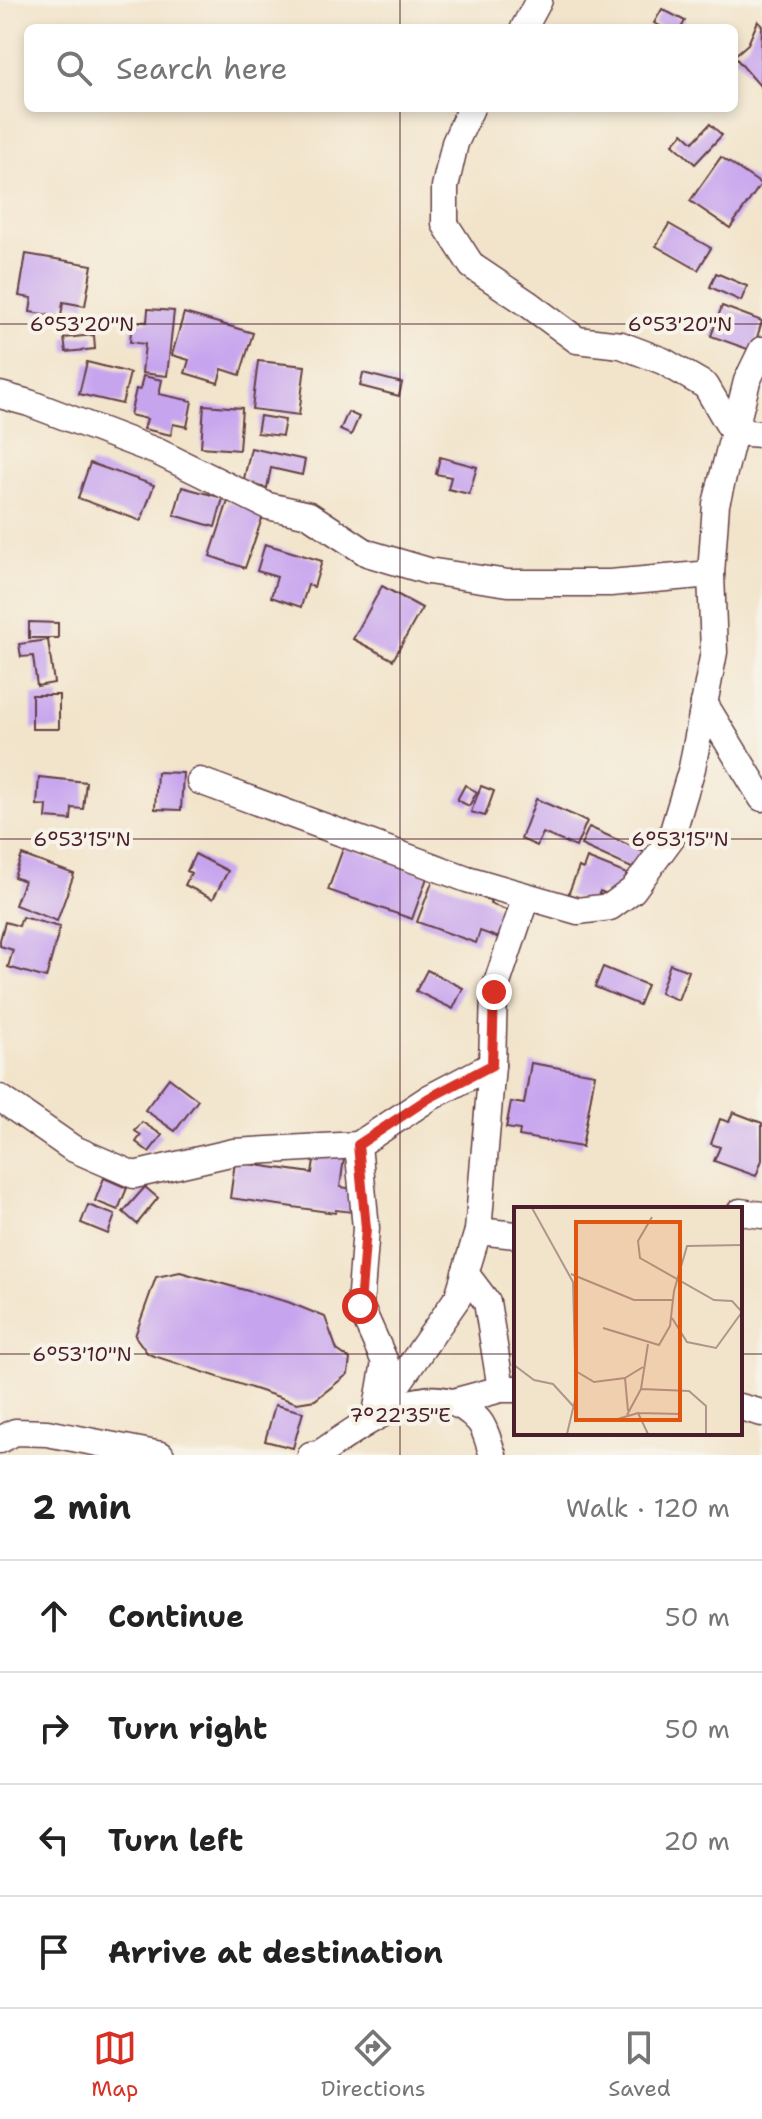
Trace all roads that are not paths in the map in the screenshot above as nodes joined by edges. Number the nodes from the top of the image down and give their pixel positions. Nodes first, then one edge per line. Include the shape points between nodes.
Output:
1 (539, 0) edge
2 (526, 24) edge
3 (469, 112) edge
4 (762, 350) edge
5 (0, 395) edge
6 (733, 432) junction
7 (762, 434) edge
8 (711, 574) junction
9 (704, 703) junction
10 (200, 781) dead end
11 (762, 798) edge
12 (526, 897) junction
13 (492, 1065) junction
14 (0, 1098) edge
15 (358, 1145) junction
16 (742, 1212) edge
17 (762, 1215) edge
18 (478, 1231) junction
19 (514, 1235) edge
20 (465, 1273) junction
21 (509, 1389) edge
22 (453, 1402) junction
23 (742, 1408) edge
24 (762, 1413) edge
25 (376, 1415) junction
26 (0, 1440) edge
27 (161, 1455) edge
28 (316, 1455) edge
29 (493, 1455) edge

1 - 2 street
3 - 6 street via 448,173 445,224 472,266 577,340 621,345 706,386
4 - 6 street
5 - 8 street via 158,452 268,506 309,515 367,553 428,571 508,583 610,583
6 - 7 street
6 - 8 street via 716,504
8 - 9 street via 714,652
9 - 11 street
9 - 12 street via 671,838 633,890 610,907 578,911
10 - 12 street
12 - 13 street via 494,992
13 - 15 street
13 - 18 street
14 - 15 street via 72,1148 134,1175 234,1152
15 - 25 street via 366,1228 360,1306 385,1362
16 - 17 street
18 - 19 street
18 - 20 street
20 - 21 street via 487,1302
20 - 25 street via 458,1297
21 - 22 street
22 - 25 street via 418,1400
22 - 29 street via 480,1421
23 - 24 street
25 - 28 street
26 - 27 street via 15,1432 47,1433

